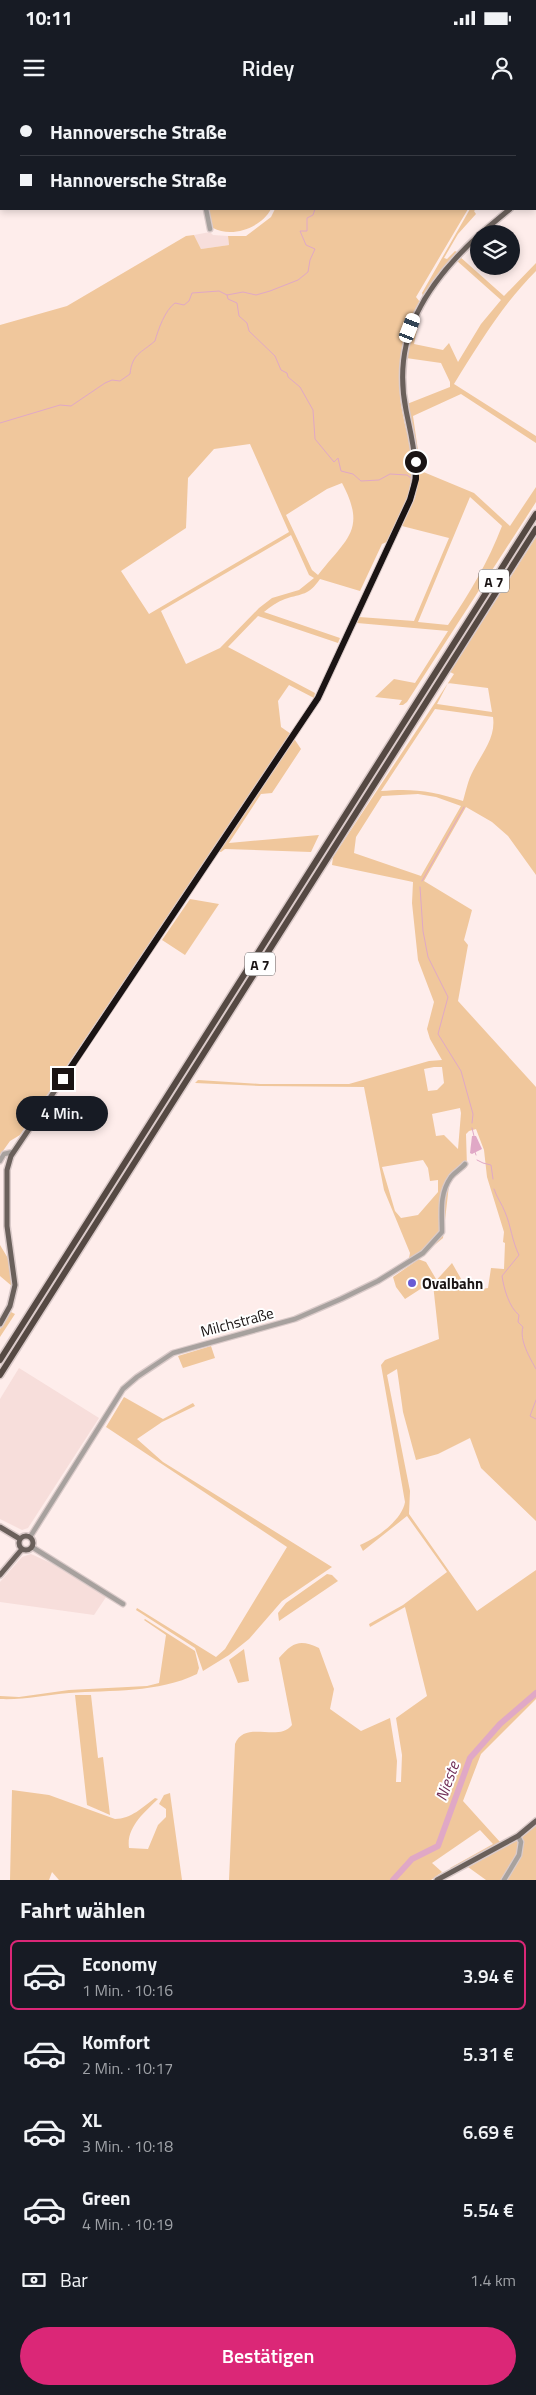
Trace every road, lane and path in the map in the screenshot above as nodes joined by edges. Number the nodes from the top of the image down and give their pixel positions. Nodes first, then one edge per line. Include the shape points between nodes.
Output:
1 (206, 210) edge
2 (509, 210) edge
3 (490, 225) edge
4 (210, 229) dead end
5 (470, 243) edge
6 (536, 514) edge
7 (536, 529) edge
8 (14, 1152) junction
9 (0, 1161) edge
10 (465, 1164) dead end
11 (0, 1324) edge
12 (0, 1360) edge
13 (0, 1375) edge
14 (0, 1527) edge
15 (30, 1537) junction
16 (20, 1539) junction
17 (32, 1547) junction
18 (22, 1549) junction
19 (0, 1575) edge
20 (123, 1604) dead end
21 (536, 1822) edge
22 (518, 1836) junction
23 (437, 1880) edge
24 (504, 1880) edge

1 - 4 street
2 - 3 main road
5 - 8 main road via 435,284 410,328 402,379 416,462 415,485 322,692
6 - 12 highway, A 7
7 - 13 highway, A 7
8 - 9 street via 4,1154
8 - 11 main road via 8,1170 7,1226 14,1291
10 - 15 street, Milchstraße via 450,1178 443,1192 442,1232 423,1253 367,1287 295,1319 173,1353 123,1389
14 - 16 main road
15 - 16 main road
15 - 17 main road
16 - 18 main road
17 - 18 main road
17 - 20 street
18 - 19 main road
21 - 22 main road
22 - 23 main road
22 - 24 street via 521,1842 519,1856

